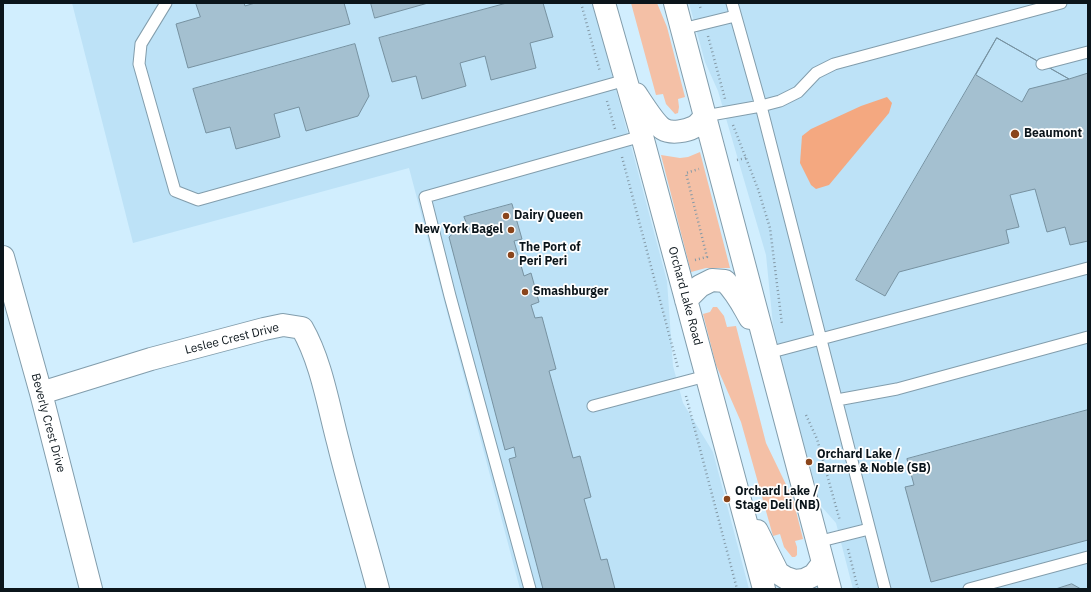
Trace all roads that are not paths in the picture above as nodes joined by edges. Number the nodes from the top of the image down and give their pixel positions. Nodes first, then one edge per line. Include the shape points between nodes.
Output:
1 (166, 3) edge
2 (604, 3) edge
3 (675, 3) edge
4 (732, 3) edge
5 (1061, 3) edge
6 (735, 16) junction
7 (682, 29) junction
8 (1088, 52) edge
9 (1042, 64) dead end
10 (626, 80) junction
11 (761, 106) junction
12 (705, 116) junction
13 (642, 136) junction
14 (3, 257) edge
15 (1088, 268) edge
16 (686, 300) junction
17 (1088, 337) edge
18 (821, 340) junction
19 (777, 351) junction
20 (706, 376) junction
21 (41, 393) junction
22 (837, 400) junction
23 (593, 406) dead end
24 (739, 498) junction
25 (869, 529) junction
26 (817, 542) junction
27 (1088, 557) edge
28 (823, 563) junction
29 (91, 589) edge
30 (378, 589) edge
31 (530, 589) edge
32 (764, 589) edge
33 (830, 589) edge
34 (886, 589) edge
35 (969, 589) edge

1 - 10 lane via 141,44 140,64 175,191 198,200
2 - 10 main road, Orchard Lake Road
3 - 7 main road
4 - 6 lane
5 - 11 lane via 834,64 816,74 798,92 780,101
6 - 7 lane
6 - 11 lane
7 - 12 main road
8 - 9 lane
10 - 12 main road via 664,130 674,132 695,127
10 - 13 main road, Orchard Lake Road
11 - 12 lane
11 - 18 lane
12 - 19 main road
13 - 16 main road, Orchard Lake Road
13 - 31 lane via 425,197
14 - 21 main road, Beverly Crest Drive
15 - 18 lane
16 - 19 main road via 700,286 712,280 725,281
16 - 20 main road, Orchard Lake Road
17 - 22 lane via 897,389
18 - 19 lane
18 - 22 lane
19 - 26 main road
20 - 23 lane
20 - 24 main road, Orchard Lake Road
21 - 29 main road, Beverly Crest Drive
21 - 30 main road, Leslee Crest Drive via 151,359 264,329 283,325 302,328 318,364
22 - 25 lane
24 - 28 main road via 778,573 795,581 804,580 814,575
24 - 32 main road, Orchard Lake Road
25 - 26 lane
25 - 34 lane
26 - 28 main road
27 - 35 lane
28 - 33 main road

